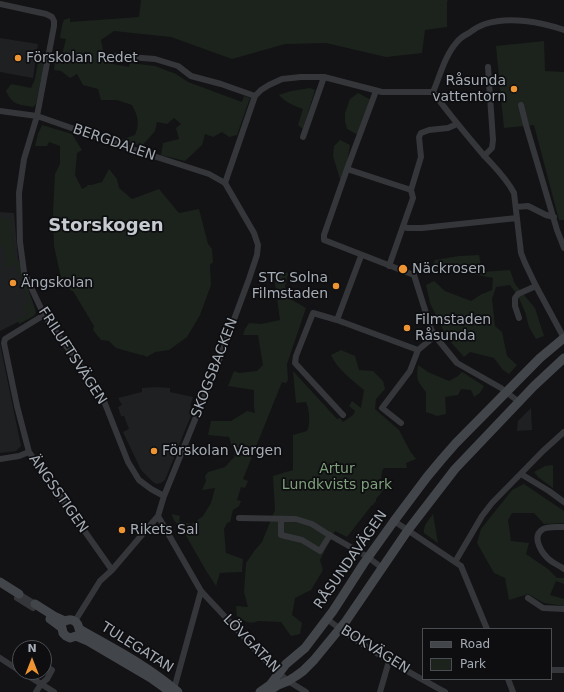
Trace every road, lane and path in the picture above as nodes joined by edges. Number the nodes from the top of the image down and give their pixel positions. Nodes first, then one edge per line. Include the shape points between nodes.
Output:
1 (0, 4) edge
2 (564, 30) edge
3 (116, 56) dead end
4 (488, 67) dead end
5 (324, 77) junction
6 (376, 91) junction
7 (433, 92) junction
8 (255, 96) junction
9 (521, 105) dead end
10 (0, 111) edge
11 (37, 116) junction
12 (458, 124) junction
13 (303, 138) dead end
14 (484, 156) junction
15 (347, 168) junction
16 (225, 184) junction
17 (411, 190) junction
18 (516, 207) junction
19 (554, 217) junction
20 (516, 218) junction
21 (402, 227) junction
22 (564, 248) edge
23 (361, 256) junction
24 (389, 266) junction
25 (536, 286) junction
26 (44, 315) junction
27 (518, 318) dead end
28 (337, 320) junction
29 (435, 336) junction
30 (564, 338) edge
31 (418, 350) junction
32 (564, 358) edge
33 (507, 392) junction
34 (519, 402) junction
35 (343, 415) dead end
36 (401, 423) dead end
37 (564, 432) edge
38 (29, 452) junction
39 (0, 458) edge
40 (521, 474) junction
41 (164, 496) junction
42 (564, 502) edge
43 (158, 516) junction
44 (240, 518) dead end
45 (281, 519) junction
46 (394, 521) junction
47 (564, 527) edge
48 (408, 530) junction
49 (330, 535) junction
50 (368, 558) junction
51 (455, 562) junction
52 (382, 568) junction
53 (564, 569) edge
54 (112, 570) junction
55 (0, 582) edge
56 (0, 588) edge
57 (201, 591) junction
58 (18, 596) junction
59 (528, 598) dead end
60 (34, 606) joint
61 (564, 609) edge
62 (327, 619) junction
63 (64, 625) junction
64 (487, 628) edge
65 (77, 629) junction
66 (340, 629) junction
67 (0, 658) edge
68 (389, 661) junction
69 (12, 665) edge
70 (552, 670) edge
71 (564, 670) edge
72 (279, 673) junction
73 (422, 679) edge
74 (35, 680) edge
75 (46, 680) edge
76 (423, 680) edge
77 (508, 680) edge
78 (288, 681) junction
79 (41, 684) junction
80 (174, 691) edge
81 (36, 692) edge
82 (54, 692) edge
83 (260, 692) edge
84 (267, 692) edge
85 (306, 692) edge
86 (380, 692) edge
87 (445, 692) edge
88 (512, 692) edge

1 - 11 street, FRILUFTSVÄGEN via 46,14 54,21
2 - 7 street via 537,22 517,20 497,21 480,26 457,41
3 - 8 street via 155,59 178,66 191,76
4 - 14 street via 494,140 492,148
5 - 6 street
5 - 8 street via 282,79 265,87
5 - 13 street
6 - 7 street
6 - 15 street
7 - 12 street
8 - 16 street
9 - 19 street
10 - 11 street, BERGDALEN
11 - 16 street, BERGDALEN via 209,174
11 - 26 street, FRILUFTSVÄGEN via 24,159 19,193 20,242 24,272
12 - 14 street
12 - 17 street via 421,133 421,157
14 - 18 street via 510,185
15 - 17 street
15 - 23 street via 324,240
16 - 41 street, SKOGSBACKEN via 254,233 258,245 257,255 216,368
17 - 21 street via 413,198
18 - 19 street via 528,206
18 - 20 street
19 - 22 street
20 - 21 street via 422,228
20 - 25 street via 521,253
21 - 24 street
23 - 24 street
23 - 28 street
24 - 29 street via 414,275
25 - 27 street via 515,298
25 - 30 street
26 - 38 street, ÄNGSSTIGEN via 5,339 4,343
26 - 41 street, FRILUFTSVÄGEN via 102,396 128,462 139,480
28 - 31 street
28 - 35 street via 313,313 295,363
29 - 31 street
29 - 33 street via 457,363
30 - 33 street, RÅSUNDAVÄGEN
31 - 36 street via 410,371 382,408
32 - 34 street
33 - 34 street
33 - 46 street, RÅSUNDAVÄGEN via 452,448
34 - 48 street via 455,470
37 - 40 street
38 - 39 street
38 - 54 street, ÄNGSSTIGEN
40 - 42 street
40 - 51 street via 482,516
41 - 43 street, SKOGSBACKEN
43 - 54 street, SKOGSBACKEN
43 - 57 street
44 - 45 street
45 - 49 street via 296,519 312,524
45 - 49 street via 281,535 302,540 320,551
46 - 48 street
46 - 50 street, RÅSUNDAVÄGEN
47 - 53 street via 546,528 539,533 538,539 538,546 544,555
48 - 51 street
48 - 52 street
49 - 50 street
50 - 52 street
50 - 62 street, RÅSUNDAVÄGEN
51 - 64 street via 461,566 466,576
52 - 66 street
54 - 65 street, SKOGSBACKEN via 100,581
55 - 58 street, TULEGATAN
56 - 58 street, TULEGATAN
57 - 72 street, LÖVGATAN
57 - 80 street
58 - 60 street, TULEGATAN
59 - 61 street via 543,608
60 - 63 street, TULEGATAN via 54,616
62 - 66 street, BOKVÄGEN
62 - 72 street, RÅSUNDAVÄGEN via 305,648
63 - 65 street, TULEGATAN via 69,620
63 - 65 street, TULEGATAN via 63,633 70,638
65 - 80 street, TULEGATAN via 146,668
66 - 68 street, BOKVÄGEN
66 - 78 street via 303,671
67 - 69 street
68 - 73 street, BOKVÄGEN
68 - 86 street
70 - 71 street
72 - 78 street, LÖVGATAN
72 - 83 street, RÅSUNDAVÄGEN via 270,685
74 - 79 street
75 - 79 street
76 - 87 street, BOKVÄGEN
77 - 88 street
78 - 84 street
78 - 85 street, LÖVGATAN
79 - 81 street
79 - 82 street

